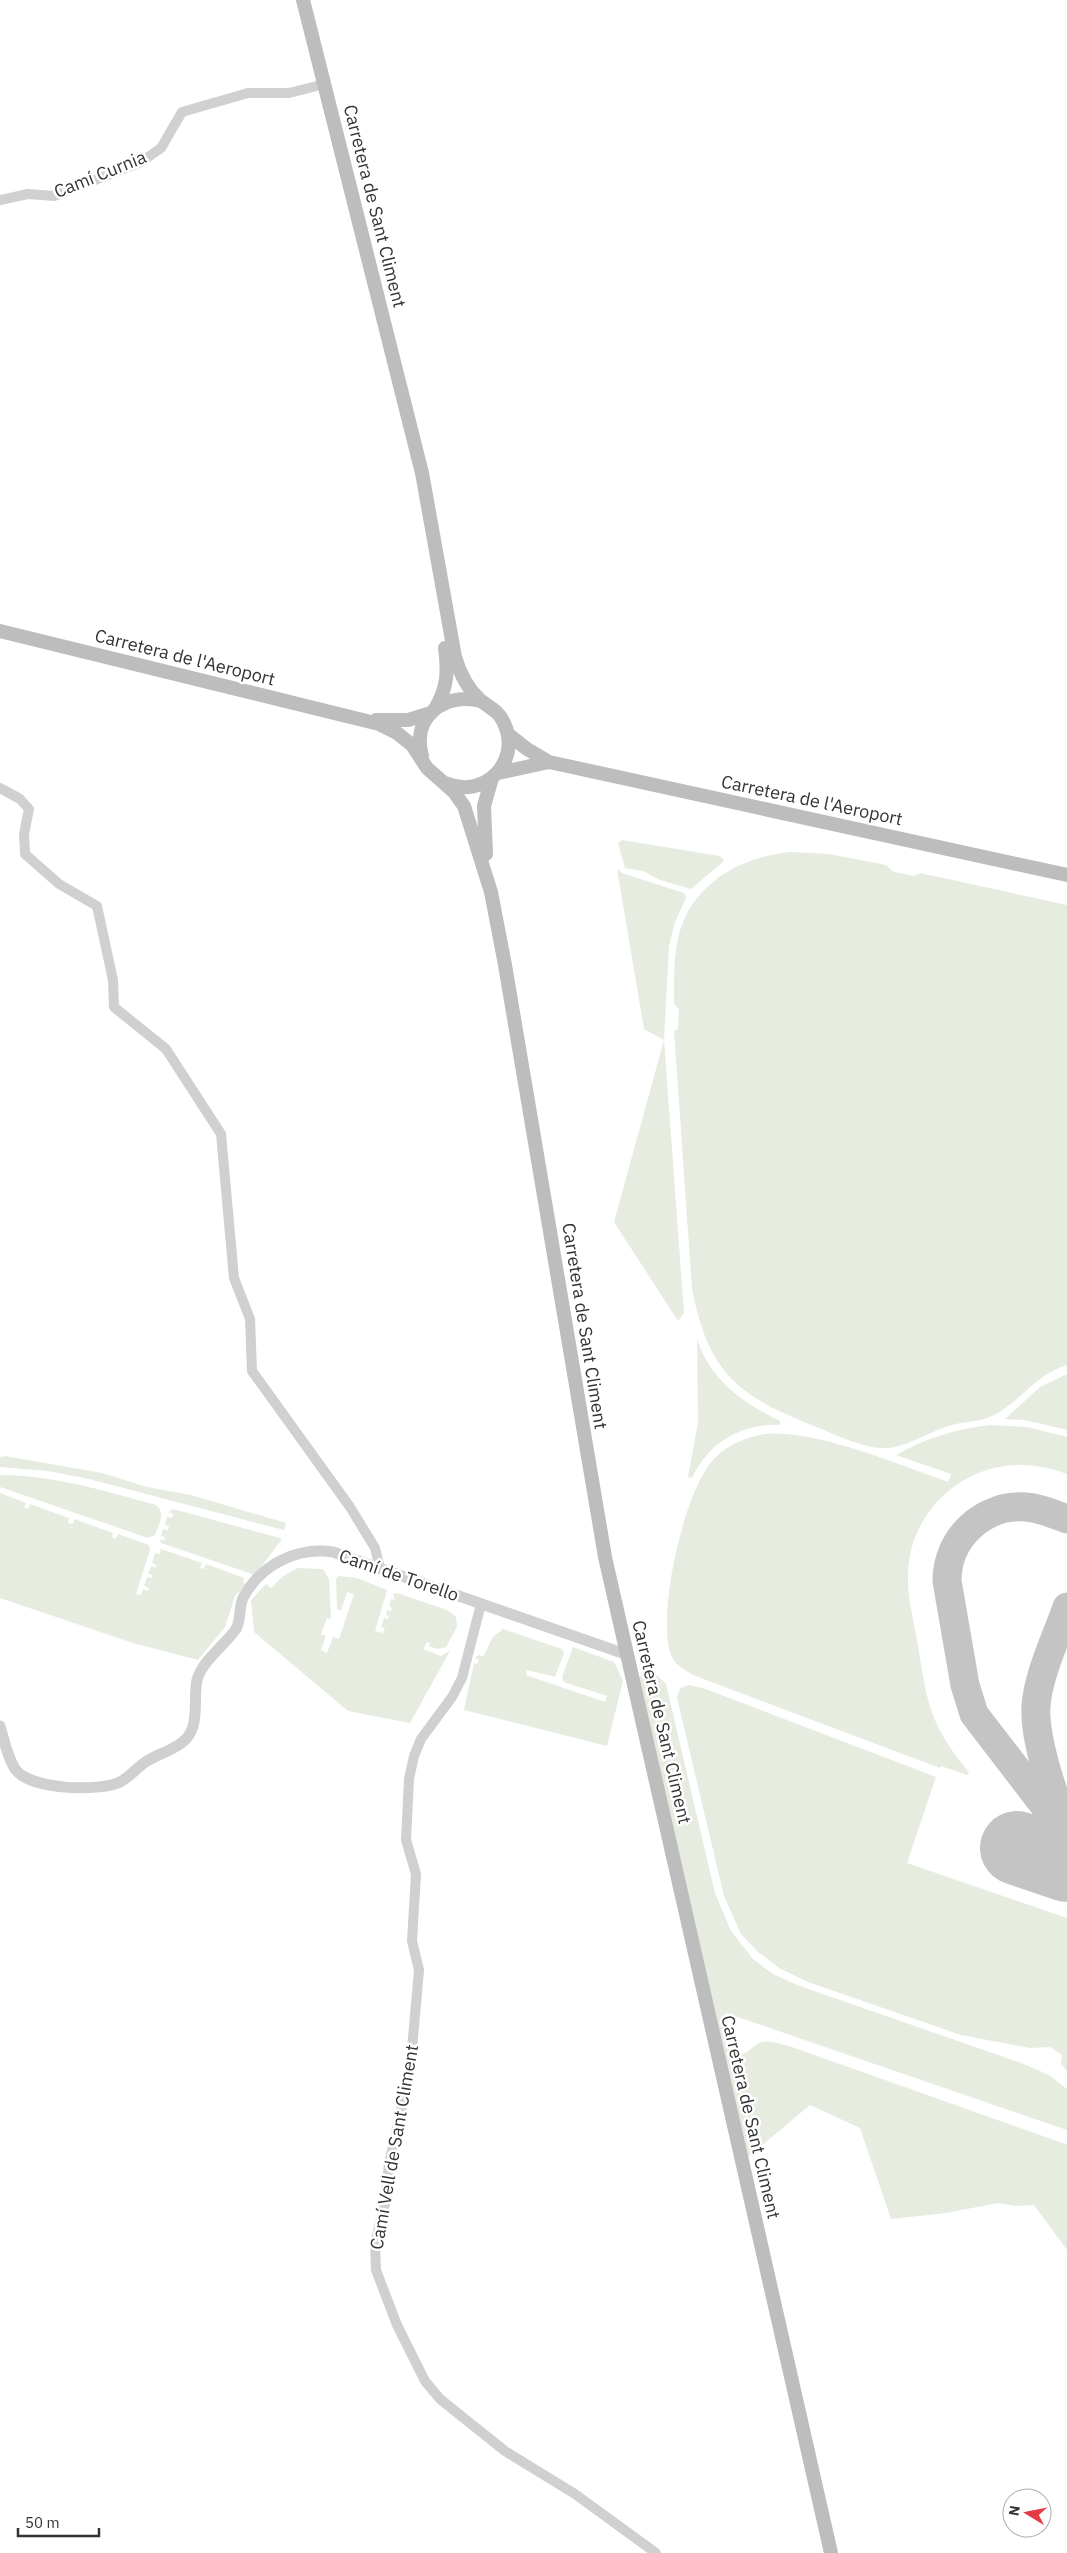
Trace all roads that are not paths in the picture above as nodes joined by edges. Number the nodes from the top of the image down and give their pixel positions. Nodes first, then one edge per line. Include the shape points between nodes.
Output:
1 (303, 0) edge
2 (325, 84) junction
3 (0, 200) edge
4 (412, 440) junction
5 (0, 631) edge
6 (481, 701) junction
7 (433, 711) junction
8 (362, 719) junction
9 (508, 734) junction
10 (422, 759) junction
11 (549, 762) junction
12 (495, 776) junction
13 (442, 782) junction
14 (0, 788) edge
15 (1067, 875) edge
16 (491, 892) junction
17 (380, 1568) junction
18 (481, 1604) junction
19 (628, 1655) junction
20 (0, 1726) edge
21 (656, 2553) edge
22 (831, 2553) edge

1 - 2 main road, Carretera de Sant Climent
2 - 3 street, Camí Curnia via 289,93 248,93 182,112 161,148 141,162 54,196 28,194
2 - 4 main road, Carretera de Sant Climent
4 - 6 main road via 422,473 455,657 467,685
4 - 7 main road via 448,674
5 - 8 main road, Carretera de l'Aeroport
6 - 7 main road via 457,698
6 - 9 main road via 501,716
7 - 8 main road via 408,720
7 - 10 main road via 422,730
8 - 10 main road via 401,736
9 - 11 main road, Carretera de l'Aeroport
9 - 12 main road via 509,752
10 - 13 main road
11 - 12 main road, Carretera de l'Aeroport
11 - 15 main road, Carretera de l'Aeroport
12 - 13 main road via 483,784 463,788
12 - 16 main road via 487,792 483,818
13 - 16 main road via 464,806
14 - 17 street via 29,808 24,834 25,854 59,884 97,906 113,980 114,1007 166,1050 220,1134 234,1278 250,1319 252,1371 350,1507 375,1548
16 - 19 main road, Carretera de Sant Climent via 516,1024 598,1522
17 - 18 street, Camí de Torello
17 - 20 street, Camí de Torello via 326,1551 292,1554 275,1563 246,1594 238,1624 198,1677 190,1735 177,1746 145,1761 119,1782 57,1787 25,1779 8,1754
18 - 19 street, Camí de Torello
18 - 21 street, Camí Vell de Sant Climent via 462,1678 421,1740 408,1779 406,1840 416,1874 412,1941 419,1970 410,2072 375,2243 376,2270 397,2325 425,2381 440,2399 505,2451 575,2494
19 - 22 main road, Carretera de Sant Climent

